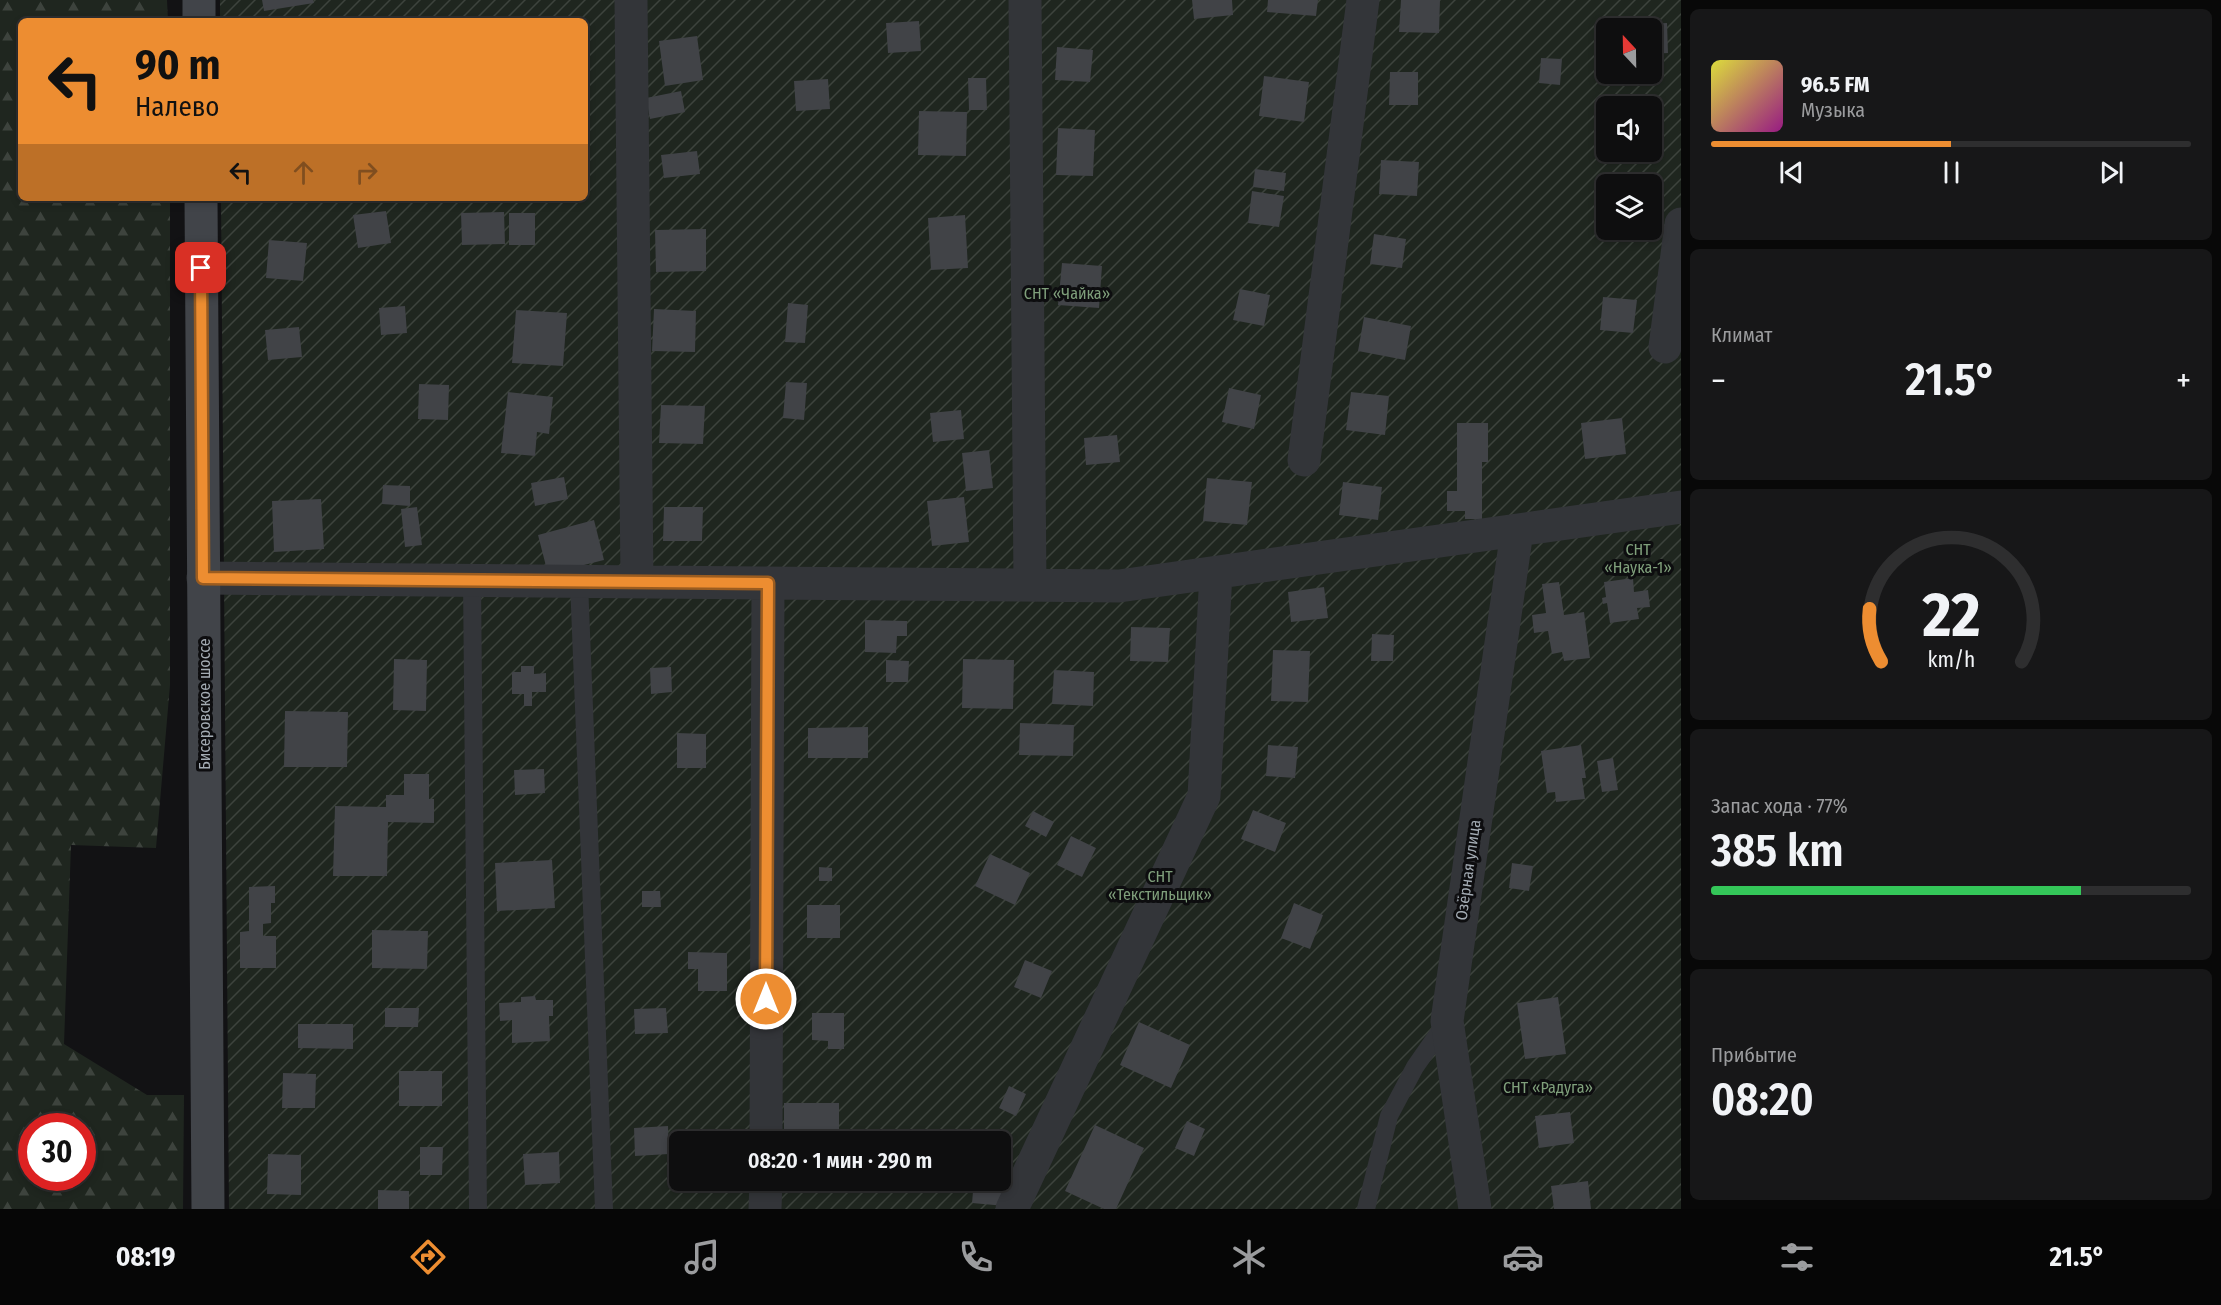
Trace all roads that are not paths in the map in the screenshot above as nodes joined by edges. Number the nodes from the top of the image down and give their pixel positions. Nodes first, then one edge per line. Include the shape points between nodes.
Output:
1 (199, 0) edge
2 (631, 0) edge
3 (1025, 0) edge
4 (1363, 0) edge
5 (199, 18) edge
6 (201, 201) edge
7 (1681, 224) edge
8 (1665, 347) dead end
9 (1304, 460) dead end
10 (1681, 507) edge
11 (1517, 531) junction
12 (1216, 573) junction
13 (203, 578) junction
14 (472, 581) junction
15 (579, 582) junction
16 (637, 582) junction
17 (768, 583) junction
18 (1030, 585) junction
19 (1447, 1021) junction
20 (766, 1131) edge
21 (766, 1191) edge
22 (208, 1209) edge
23 (478, 1209) edge
24 (604, 1209) edge
25 (765, 1209) edge
26 (1012, 1209) edge
27 (1366, 1209) edge
28 (1475, 1209) edge

1 - 5 main road
2 - 16 street
3 - 18 street
4 - 9 street
6 - 13 main road, Бисеровское шоссе
7 - 8 street
10 - 11 street
11 - 12 street
11 - 19 street, Озёрная улица
12 - 18 street via 1119,586
12 - 26 street via 1204,796
13 - 14 street
13 - 22 main road, Бисеровское шоссе
14 - 15 street
14 - 23 lane
15 - 16 street
15 - 24 lane
16 - 17 street
17 - 18 street
17 - 20 street
19 - 27 lane via 1414,1067 1389,1116
19 - 28 street, Озёрная улица
21 - 25 street

